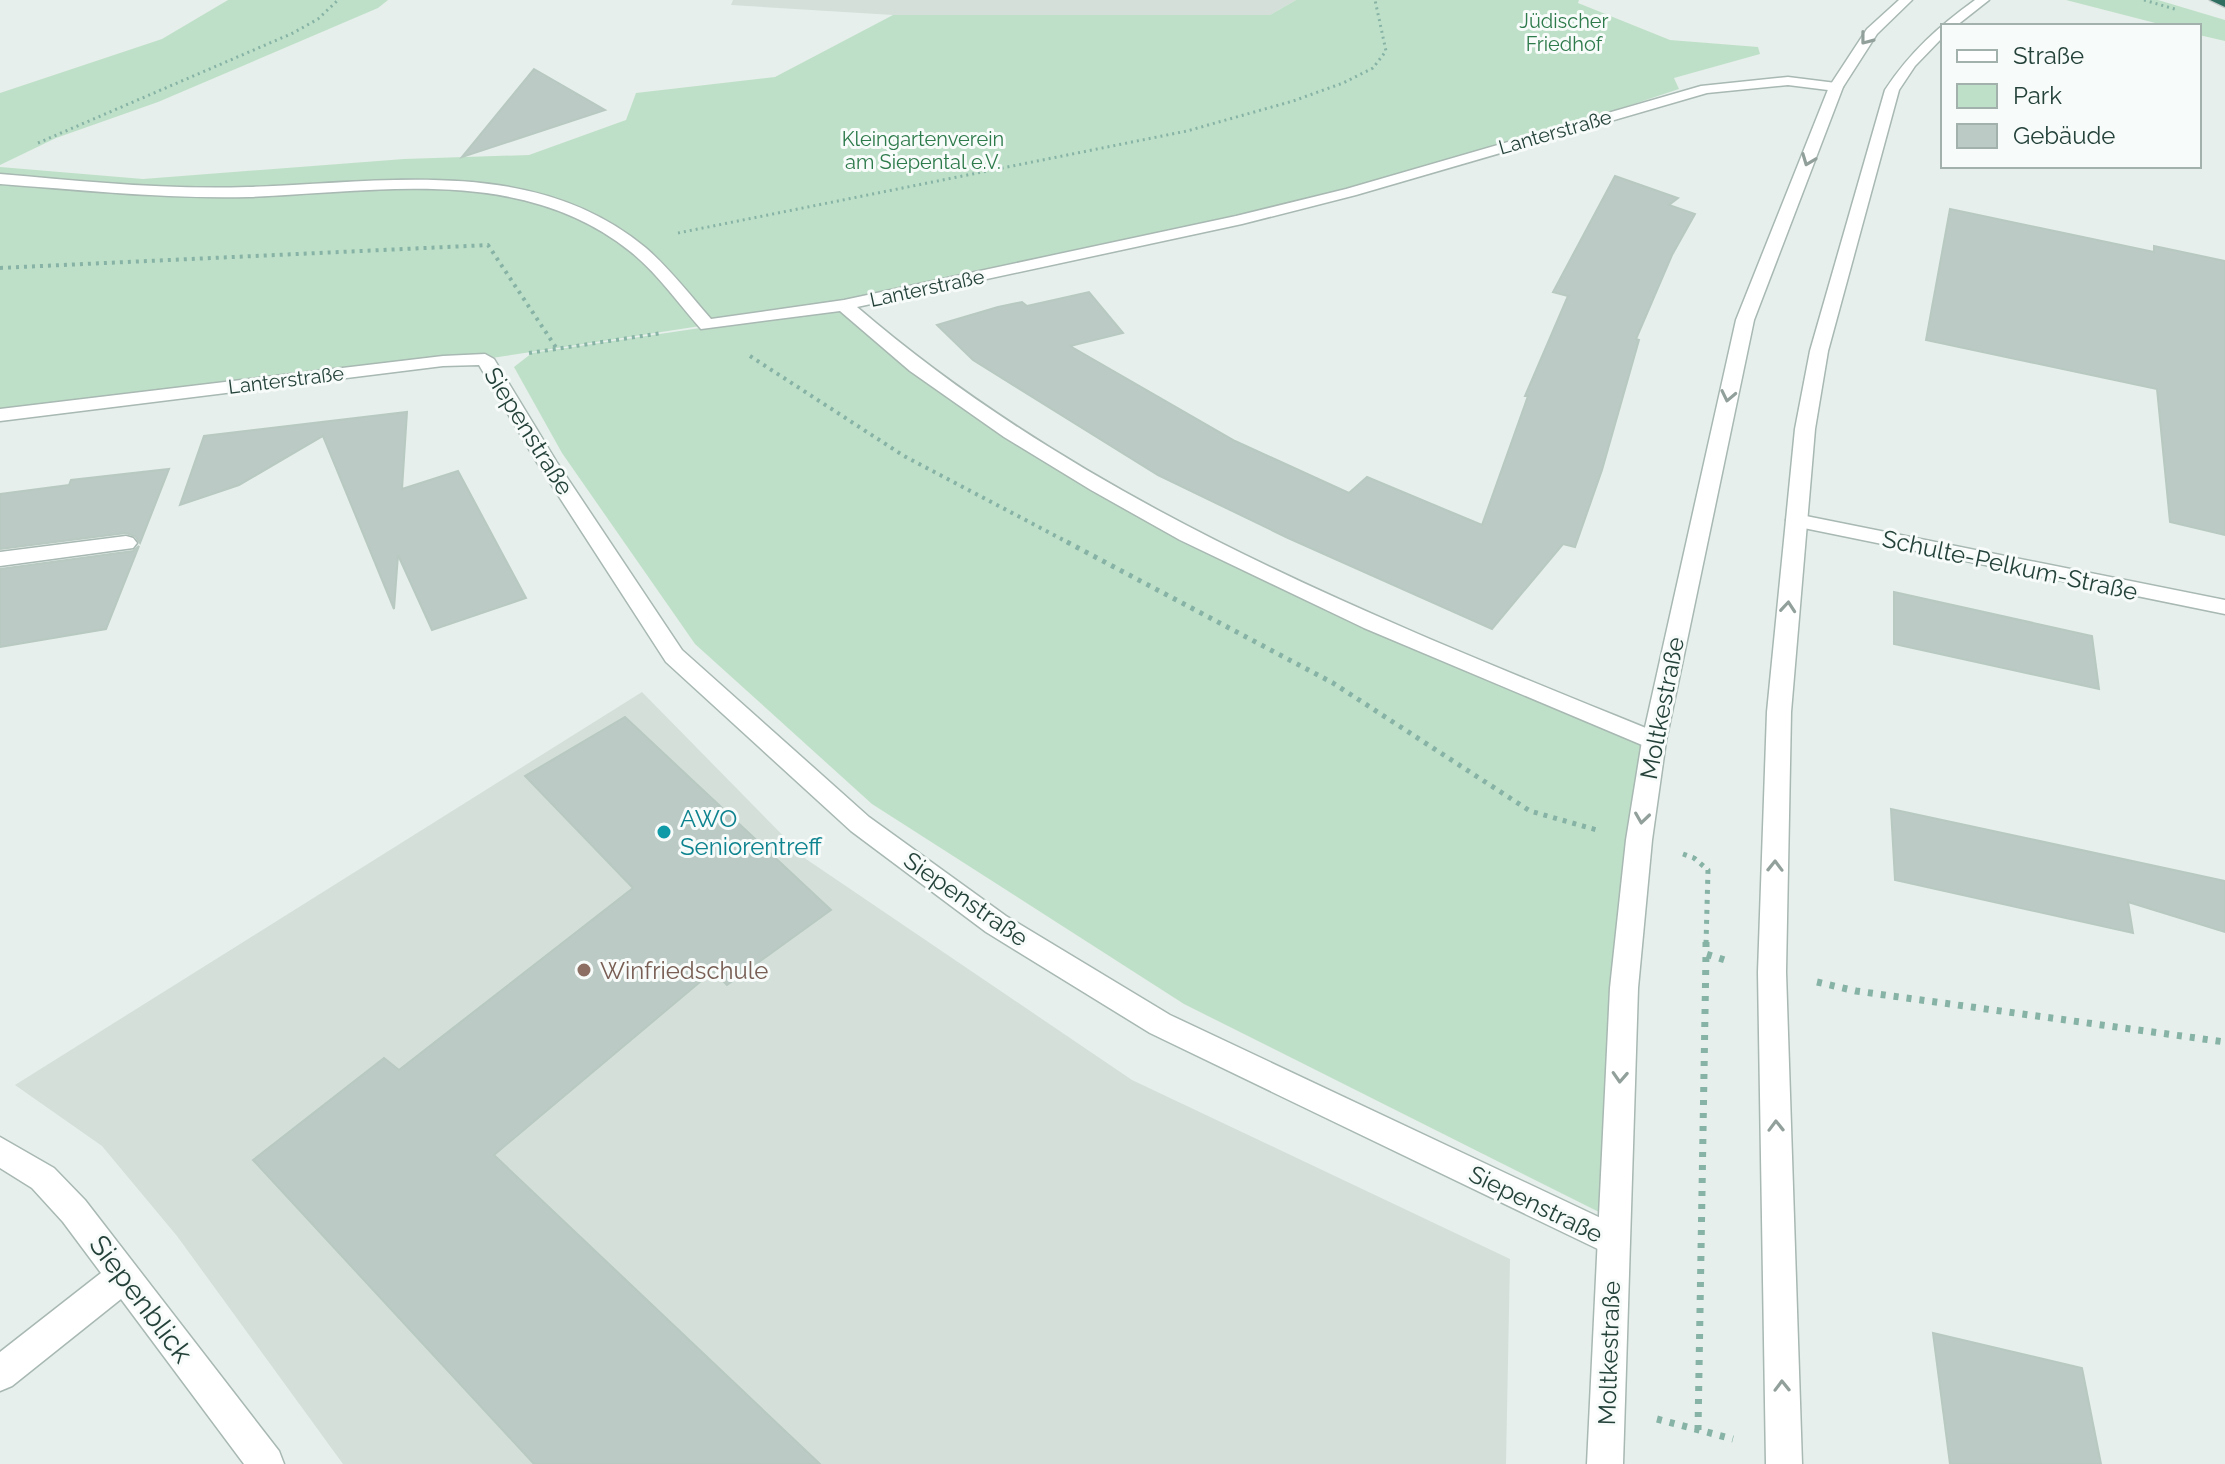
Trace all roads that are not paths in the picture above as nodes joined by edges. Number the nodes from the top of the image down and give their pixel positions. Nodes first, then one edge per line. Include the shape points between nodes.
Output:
1 (1906, 0) edge
2 (1983, 0) edge
3 (2216, 0) edge
4 (2225, 3) edge
5 (1951, 24) edge
6 (1941, 32) edge
7 (1836, 87) junction
8 (0, 179) edge
9 (844, 305) junction
10 (485, 359) joint
11 (0, 415) edge
12 (1796, 520) junction
13 (126, 543) dead end
14 (0, 559) edge
15 (2225, 607) edge
16 (1654, 741) junction
17 (0, 1151) edge
18 (1613, 1240) junction
19 (124, 1276) junction
20 (0, 1374) edge
21 (1784, 1458) edge
22 (266, 1464) edge
23 (1605, 1464) edge

1 -> 7 street, Moltkestraße via 1872,32
2 - 5 street
3 - 4 highway
6 - 12 street via 1892,90 1819,351
7 - 9 street, Lanterstraße via 1788,81 1706,89 1236,221
7 -> 16 street, Moltkestraße via 1745,320
8 - 9 street, Lanterstraße via 209,193 474,184 565,206 630,243 707,325
9 - 16 street via 925,374 1051,459 1206,545 1380,629
10 - 11 street, Lanterstraße
10 - 18 street, Siepenstraße via 674,656 860,824 996,924 1160,1024
12 - 15 street, Schulte-Pelkum-Straße
21 -> 12 street via 1772,972 1779,712
13 - 14 street
16 -> 18 street, Moltkestraße via 1624,988
17 - 19 street, Siepenblick via 43,1178
18 - 23 street, Moltkestraße
19 - 20 street
19 - 22 street, Siepenblick

